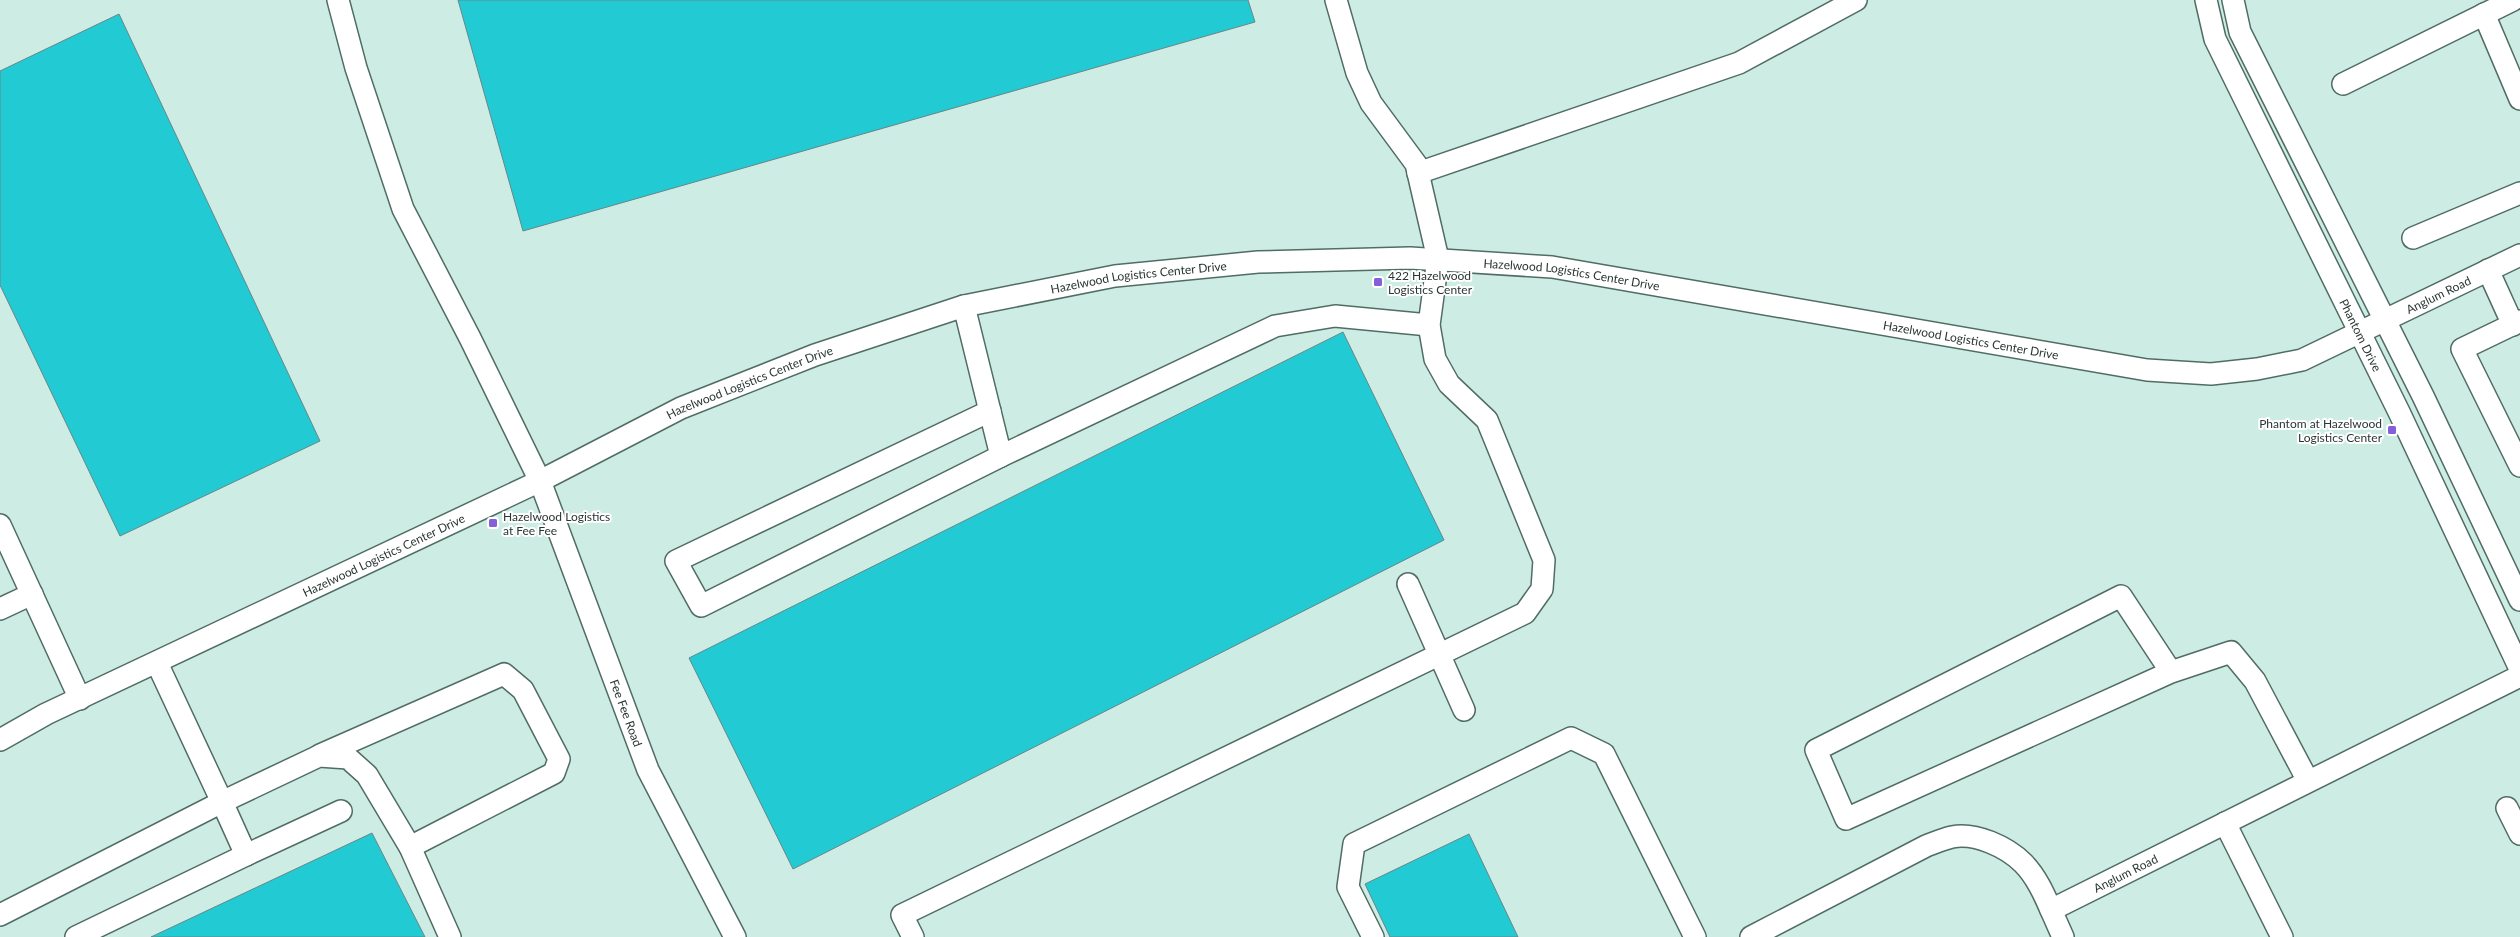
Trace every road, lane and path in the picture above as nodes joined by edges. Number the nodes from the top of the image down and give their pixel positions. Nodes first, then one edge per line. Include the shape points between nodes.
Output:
1 (338, 0) edge
2 (1336, 0) edge
3 (1856, 0) edge
4 (2206, 0) edge
5 (2234, 0) edge
6 (2513, 0) edge
7 (2484, 14) junction
8 (2343, 84) dead end
9 (2520, 99) edge
10 (1418, 173) junction
11 (2520, 193) edge
12 (2413, 238) dead end
13 (2520, 255) edge
14 (1438, 259) junction
15 (2488, 270) junction
16 (964, 306) junction
17 (2383, 320) junction
18 (2517, 323) edge
19 (1429, 325) junction
20 (2358, 332) junction
21 (990, 411) junction
22 (1001, 456) junction
23 (2520, 466) edge
24 (540, 481) junction
25 (0, 525) edge
26 (5, 549) edge
27 (1408, 584) dead end
28 (32, 594) junction
29 (2520, 600) edge
30 (0, 609) edge
31 (1439, 654) junction
32 (157, 662) junction
33 (2520, 669) edge
34 (2171, 672) junction
35 (2520, 676) edge
36 (80, 699) junction
37 (1464, 710) dead end
38 (0, 740) edge
39 (319, 756) junction
40 (2308, 781) junction
41 (222, 802) junction
42 (2507, 808) dead end
43 (341, 811) dead end
44 (2225, 823) junction
45 (2520, 834) edge
46 (410, 847) junction
47 (246, 855) junction
48 (2051, 910) junction
49 (0, 915) edge
50 (76, 937) edge
51 (450, 937) edge
52 (736, 937) edge
53 (913, 937) edge
54 (1373, 937) edge
55 (1695, 937) edge
56 (1751, 937) edge
57 (2063, 937) edge
58 (2282, 937) edge

1 - 24 street, Fee Fee Road via 356,68 403,209
2 - 10 street via 1357,73 1370,103 1416,164
3 - 10 street via 1739,63
4 - 20 street, Phantom Drive via 2215,40
5 - 17 street via 2240,32
6 - 7 street
7 - 8 street
7 - 9 street
10 - 14 street
11 - 12 street
13 - 15 street, Anglum Road
14 - 16 street, Hazelwood Logistics Center Drive via 1258,262 1115,276
14 - 19 street
14 - 20 street, Hazelwood Logistics Center Drive via 1552,266 2147,370 2211,374 2257,369 2302,360
15 - 17 street, Anglum Road
15 - 18 street
16 - 21 street
16 - 24 street, Hazelwood Logistics Center Drive via 815,355 681,408
17 - 20 street, Anglum Road
17 - 29 street via 2423,396
18 - 23 street via 2462,349
19 - 22 street via 1335,316 1275,326
19 - 31 street via 1435,359 1449,384 1487,420 1544,560 1542,589 1525,613
20 - 33 street, Phantom Drive
21 - 22 street
21 - 22 street via 676,561 701,606
24 - 32 street, Hazelwood Logistics Center Drive
24 - 52 street, Fee Fee Road via 648,770
25 - 26 street
26 - 28 street
27 - 31 street
28 - 30 street
28 - 36 street
31 - 37 street
31 - 53 street via 902,915
32 - 36 street, Hazelwood Logistics Center Drive
32 - 41 street
34 - 34 street via 1846,820 1816,750 2121,596
34 - 40 street via 2231,652 2255,681
35 - 40 street, Anglum Road
36 - 38 street, Hazelwood Logistics Center Drive
39 - 41 street
39 - 46 street via 348,758 367,775
39 - 46 street via 504,674 523,690 559,759 554,773
40 - 44 street, Anglum Road
41 - 47 street
41 - 49 street
42 - 45 street
43 - 47 street
44 - 48 street, Anglum Road
44 - 58 street
46 - 51 street
47 - 50 street
48 - 56 street via 2024,864 2003,849 1976,838 1953,836 1926,846
48 - 57 street
54 - 55 street via 1348,887 1354,844 1571,738 1604,754

